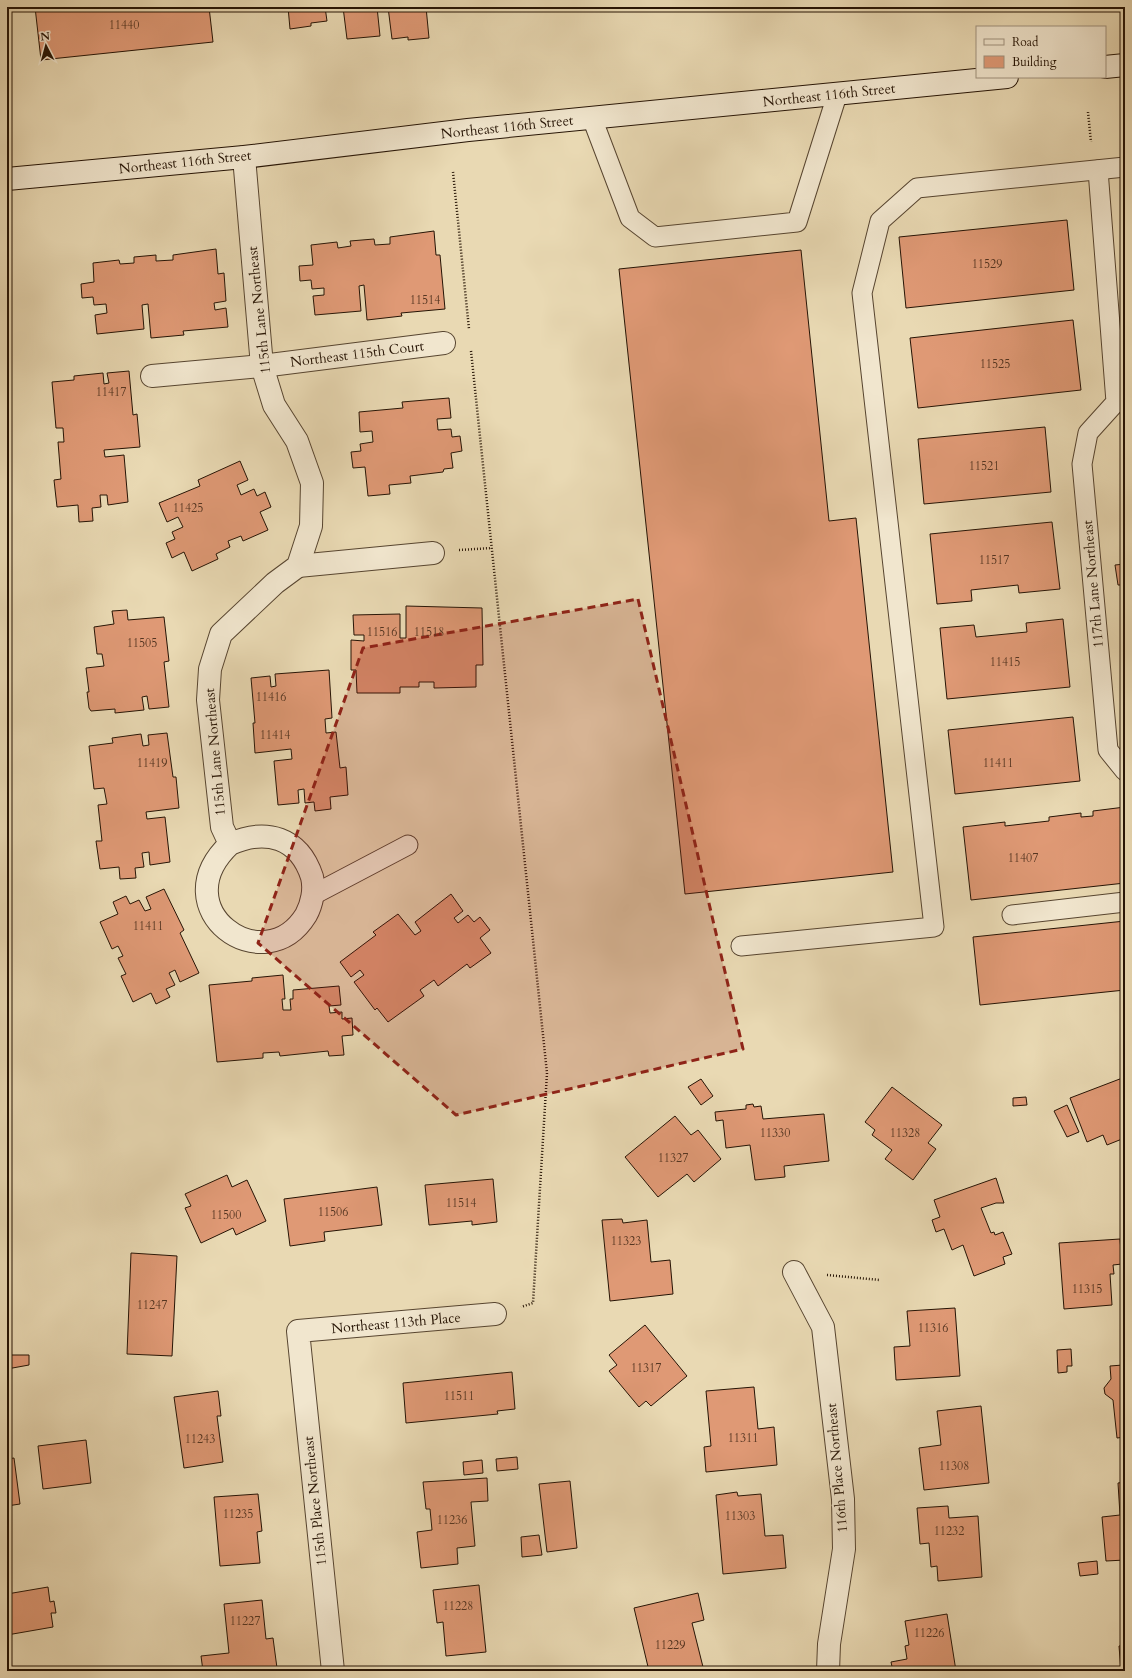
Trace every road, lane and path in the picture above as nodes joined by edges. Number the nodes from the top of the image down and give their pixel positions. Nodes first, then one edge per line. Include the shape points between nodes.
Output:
1 (1125, 65) edge
2 (1106, 67) edge
3 (998, 78) edge
4 (837, 95) junction
5 (1088, 112) dead end
6 (592, 118) junction
7 (1091, 142) dead end
8 (244, 157) junction
9 (1125, 167) edge
10 (1098, 170) junction
11 (453, 172) dead end
12 (7, 179) edge
13 (469, 332) dead end
14 (444, 343) dead end
15 (471, 348) dead end
16 (262, 366) junction
17 (152, 376) dead end
18 (1121, 405) edge
19 (492, 548) junction
20 (433, 553) joint
21 (298, 566) junction
22 (1125, 771) edge
23 (230, 844) junction
24 (408, 845) dead end
25 (313, 895) junction
26 (1125, 902) edge
27 (1012, 915) dead end
28 (741, 946) dead end
29 (794, 1272) joint
30 (880, 1280) dead end
31 (495, 1314) joint
32 (298, 1331) joint
33 (333, 1671) edge
34 (828, 1671) edge

1 - 2 street
3 - 4 street, Northeast 116th Street
4 - 6 street, Northeast 116th Street
4 - 6 lane via 797,222 655,237 630,218
5 - 7 path
6 - 8 street, Northeast 116th Street
8 - 12 street, Northeast 116th Street
8 - 16 street, 115th Lane Northeast
9 - 10 lane
10 - 18 lane, 117th Lane Northeast
10 - 28 lane via 917,188 880,221 862,294 934,927
11 - 13 path
14 - 16 street, Northeast 115th Court
15 - 19 path
16 - 17 street, Northeast 115th Court
16 - 21 street, 115th Lane Northeast via 274,405 297,441 312,483 311,526
18 - 22 lane, 117th Lane Northeast via 1088,433 1082,464 1108,750
19 - 20 path
19 - 31 path via 547,1073 533,1303
20 - 21 street
21 - 23 street, 115th Lane Northeast via 275,583 221,634 210,669 208,700 222,827
23 - 25 street via 244,838 259,836 274,837 287,843 299,853 308,866
23 - 25 street via 218,855 211,868 207,882 207,898 216,918 232,934 246,940 261,942 283,936 301,922 309,909
24 - 25 lane
26 - 27 lane
29 - 30 path
29 - 34 street, 116th Place Northeast via 823,1327 843,1499 844,1549 829,1644
31 - 32 street, Northeast 113th Place
32 - 33 street, 115th Place Northeast

